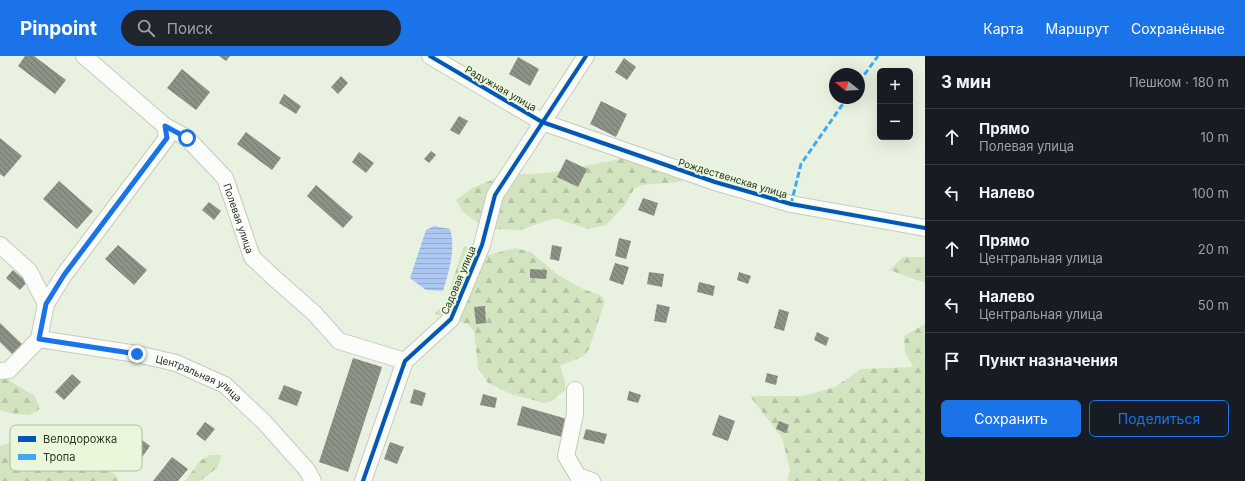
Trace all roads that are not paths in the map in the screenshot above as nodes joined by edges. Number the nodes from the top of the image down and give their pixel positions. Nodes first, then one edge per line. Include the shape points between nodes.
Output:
1 (84, 56) edge
2 (430, 56) edge
3 (586, 56) edge
4 (542, 122) junction
5 (165, 126) junction
6 (925, 228) edge
7 (0, 244) edge
8 (46, 304) junction
9 (39, 339) junction
10 (405, 361) junction
11 (0, 371) edge
12 (575, 390) dead end
13 (313, 481) edge
14 (363, 481) edge
15 (592, 481) edge

1 - 5 street, Полевая улица
2 - 4 street, Радужная улица
3 - 4 street, Садовая улица
4 - 6 street, Рождественская улица via 715,182 784,202
4 - 10 street, Садовая улица via 495,195 482,245 451,319
5 - 8 street via 167,138 64,275
5 - 10 street, Полевая улица via 187,138 225,178 252,257 314,313 339,341
7 - 8 street via 29,271
8 - 9 street
9 - 11 street via 9,370
9 - 13 street, Центральная улица via 137,354 176,363 225,385 264,422 308,470
10 - 14 street, Садовая улица
12 - 15 street via 575,414 566,456 578,476

